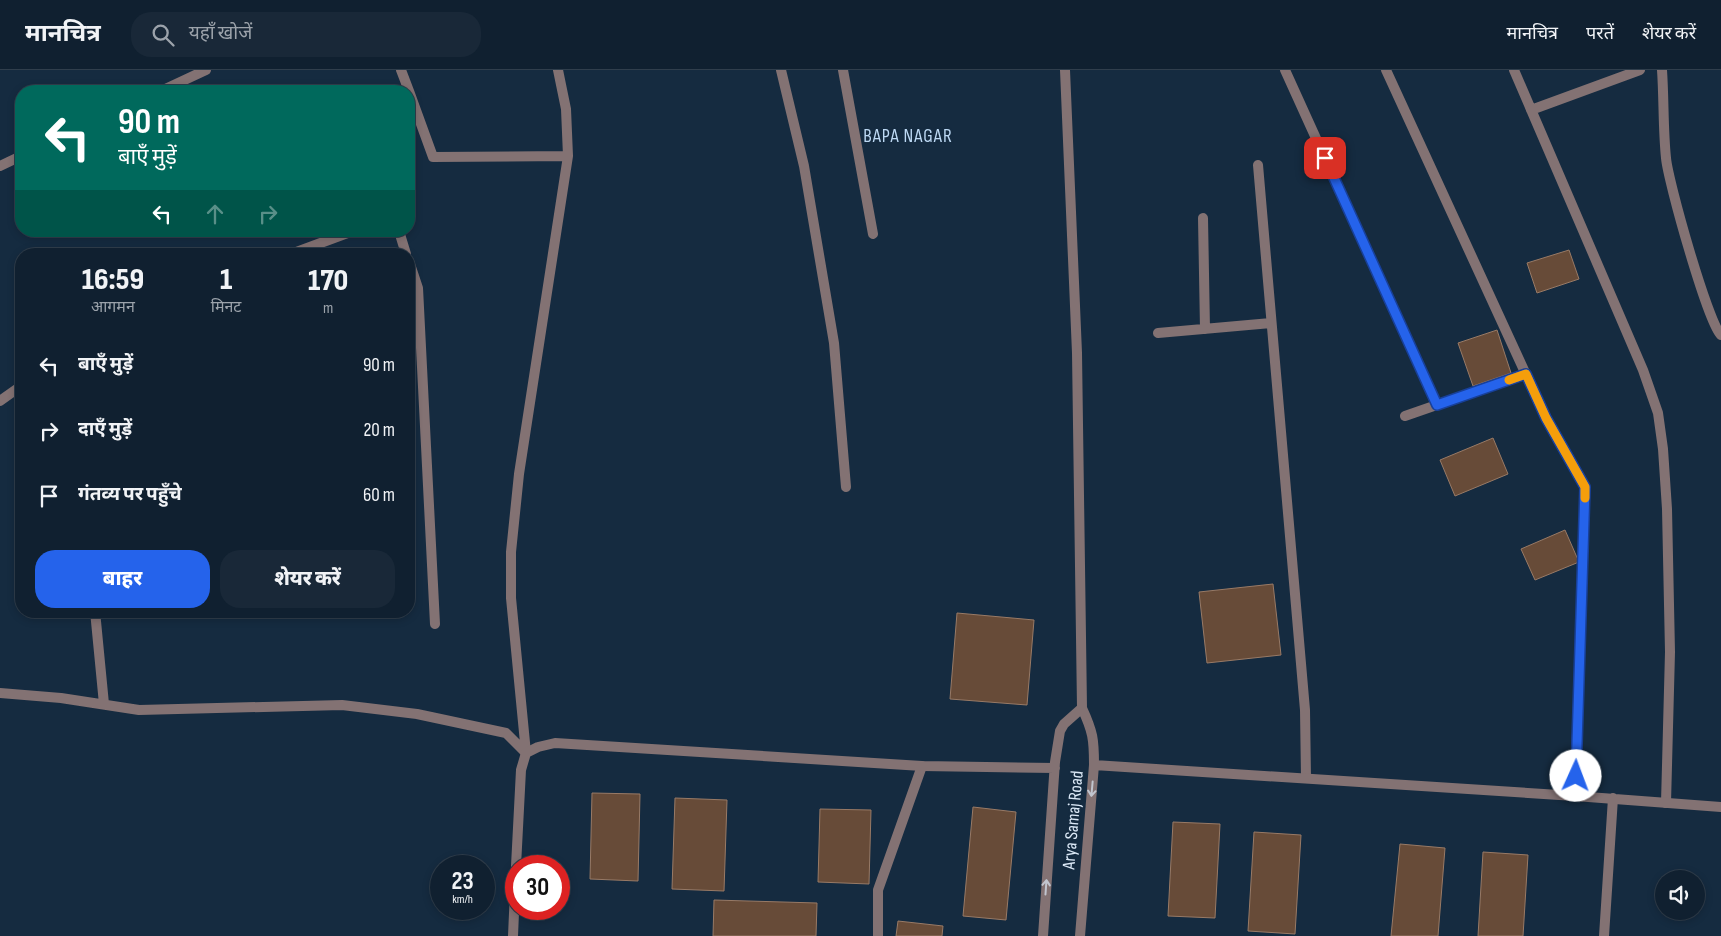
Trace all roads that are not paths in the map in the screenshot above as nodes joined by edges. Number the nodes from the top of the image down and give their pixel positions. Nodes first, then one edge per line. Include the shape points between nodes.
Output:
1 (206, 70) edge
2 (401, 70) edge
3 (558, 70) edge
4 (781, 70) edge
5 (843, 70) edge
6 (1065, 70) edge
7 (1286, 70) edge
8 (1386, 70) edge
9 (1514, 70) edge
10 (1640, 70) edge
11 (1662, 70) edge
12 (174, 85) edge
13 (407, 85) edge
14 (415, 108) edge
15 (1531, 110) junction
16 (568, 156) junction
17 (15, 159) edge
18 (1258, 165) dead end
19 (0, 166) edge
20 (1203, 218) dead end
21 (873, 234) dead end
22 (337, 237) edge
23 (307, 248) edge
24 (415, 279) edge
25 (1272, 323) junction
26 (1205, 329) junction
27 (1158, 333) dead end
28 (1721, 335) edge
29 (1526, 374) junction
30 (15, 390) edge
31 (0, 401) edge
32 (1437, 405) junction
33 (1404, 416) dead end
34 (846, 487) dead end
35 (96, 618) edge
36 (435, 624) dead end
37 (0, 693) edge
38 (104, 704) junction
39 (1082, 708) junction
40 (526, 753) junction
41 (1094, 765) junction
42 (922, 766) junction
43 (1055, 768) junction
44 (1306, 778) junction
45 (1576, 796) junction
46 (1614, 798) junction
47 (1666, 803) junction
48 (1721, 807) edge
49 (517, 855) edge
50 (514, 920) edge
51 (513, 936) edge
52 (878, 936) edge
53 (1043, 936) edge
54 (1080, 936) edge
55 (1604, 936) edge

1 - 12 street
2 - 13 street
3 - 16 street via 566,109
4 - 34 street via 804,166 834,343
5 - 21 street
6 - 39 street via 1077,353
7 - 32 street
8 - 29 street
9 - 15 street
10 - 15 street
11 - 28 street via 1668,167 1689,247 1713,322
14 - 16 street via 433,157
15 - 47 street via 1643,370 1658,413 1667,509 1670,633
16 - 40 street via 519,474 512,552 511,598
17 - 19 street
18 - 25 street
20 - 26 street
22 - 23 street
24 - 36 street
25 - 26 street
25 - 44 street via 1305,710
26 - 27 street
29 - 32 street
29 - 45 street via 1546,418 1585,487
30 - 31 street
32 - 33 street
35 - 38 street
37 - 38 street
38 - 40 street via 139,710 342,705 417,714 506,734
39 - 41 street, Arya Samaj Road via 1094,738
39 - 43 street via 1060,731
40 - 42 street via 555,744
40 - 49 street via 521,770
41 - 44 street
41 -> 54 street, Arya Samaj Road
42 - 43 street
42 - 52 street via 878,890
53 -> 43 street
44 - 45 street
45 - 46 street
46 - 47 street
46 - 55 street
47 - 48 street
50 - 51 street

